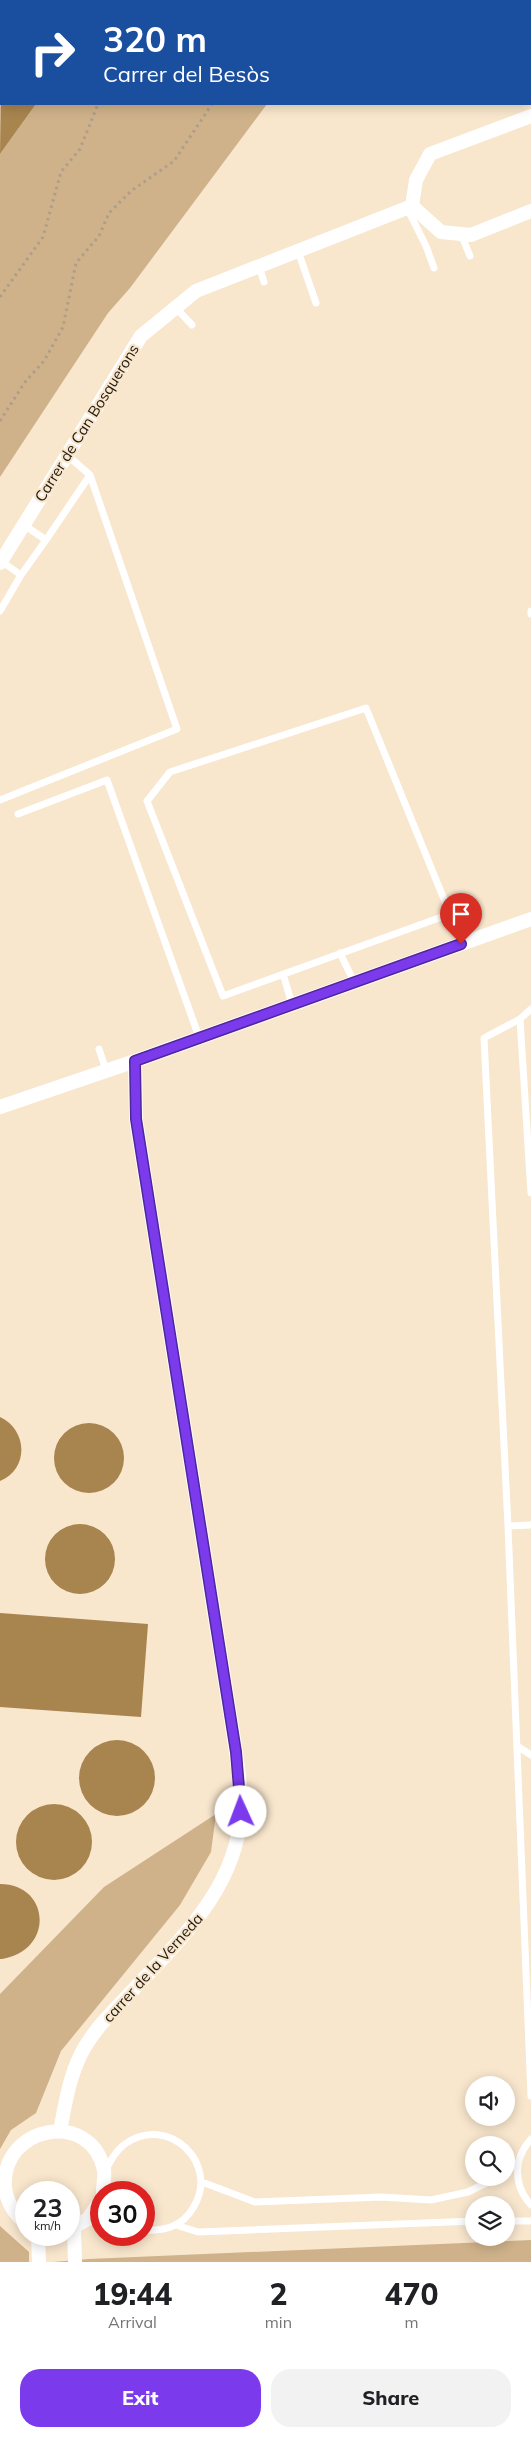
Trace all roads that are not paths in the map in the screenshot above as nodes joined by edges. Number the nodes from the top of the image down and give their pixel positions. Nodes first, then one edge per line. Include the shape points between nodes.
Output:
1 (531, 116) edge
2 (410, 207) junction
3 (531, 211) edge
4 (461, 234) junction
5 (298, 251) junction
6 (470, 256) dead end
7 (259, 266) junction
8 (434, 268) dead end
9 (264, 282) dead end
10 (316, 303) dead end
11 (176, 308) junction
12 (192, 325) dead end
13 (67, 455) junction
14 (90, 475) junction
15 (24, 525) junction
16 (46, 540) junction
17 (1, 562) edge
18 (21, 575) junction
19 (0, 611) edge
20 (0, 800) edge
21 (18, 814) dead end
22 (450, 914) junction
23 (531, 919) edge
24 (461, 944) junction
25 (340, 954) junction
26 (283, 974) junction
27 (354, 982) junction
28 (292, 1004) junction
29 (531, 1010) edge
30 (520, 1020) junction
31 (199, 1037) junction
32 (100, 1050) dead end
33 (135, 1061) junction
34 (106, 1070) junction
35 (0, 1107) edge
36 (531, 1193) edge
37 (531, 1525) edge
38 (508, 1526) junction
39 (517, 1746) junction
40 (531, 1755) edge
41 (531, 2096) edge
42 (60, 2131) junction
43 (531, 2139) edge
44 (518, 2162) junction
45 (515, 2164) edge
46 (104, 2172) junction
47 (104, 2181) edge
48 (202, 2182) junction
49 (480, 2186) edge
50 (531, 2205) edge
51 (15, 2213) edge
52 (90, 2216) edge
53 (465, 2221) edge
54 (515, 2221) edge
55 (531, 2221) edge
56 (80, 2223) edge
57 (176, 2226) junction
58 (155, 2230) edge
59 (73, 2246) edge
60 (75, 2259) edge

1 - 2 street via 430,154 416,180
2 - 4 street via 441,232
2 - 5 street, Carrer de Can Bosquerons
2 - 8 lane
3 - 4 street via 471,235
4 - 6 lane
5 - 7 street, Carrer de Can Bosquerons
5 - 10 lane
7 - 9 lane
7 - 11 street, Carrer de Can Bosquerons via 196,291
11 - 12 lane
11 - 13 street, Carrer de Can Bosquerons via 141,336
13 - 14 lane
13 - 15 street, Carrer de Can Bosquerons
14 - 16 lane
14 - 20 lane via 177,729
15 - 16 lane
15 - 17 street, Carrer de Can Bosquerons
16 - 18 lane
17 - 18 lane
18 - 19 lane
21 - 31 lane via 107,780
22 - 24 lane
22 - 25 lane
22 - 26 lane via 366,708 170,772 147,801 223,996
23 - 24 street
24 - 27 street
25 - 26 lane
25 - 27 lane
26 - 28 lane
27 - 28 street
28 - 31 street
29 - 30 lane
30 - 36 lane
30 - 38 lane via 484,1038
31 - 33 street
32 - 34 lane
33 - 34 street
33 - 42 street, carrer de la Verneda via 136,1119 236,1752 241,1812 233,1852 207,1907 189,1931 122,2002 82,2053 72,2076
34 - 35 street
37 - 38 lane
38 - 39 lane
39 - 40 lane
39 - 41 lane
42 - 46 street via 86,2141 98,2155
42 - 51 street via 40,2132 23,2141 11,2156 4,2184
43 - 44 lane
44 - 45 lane
44 - 50 lane via 516,2172 521,2190
46 - 47 street
46 - 48 lane via 124,2144 153,2134 168,2137 186,2147 198,2163
48 - 49 lane via 255,2202 381,2197 431,2200
48 - 57 lane via 199,2200 190,2214
52 - 56 street
53 - 57 lane via 198,2232
54 - 55 lane
57 - 58 lane
59 - 60 street

